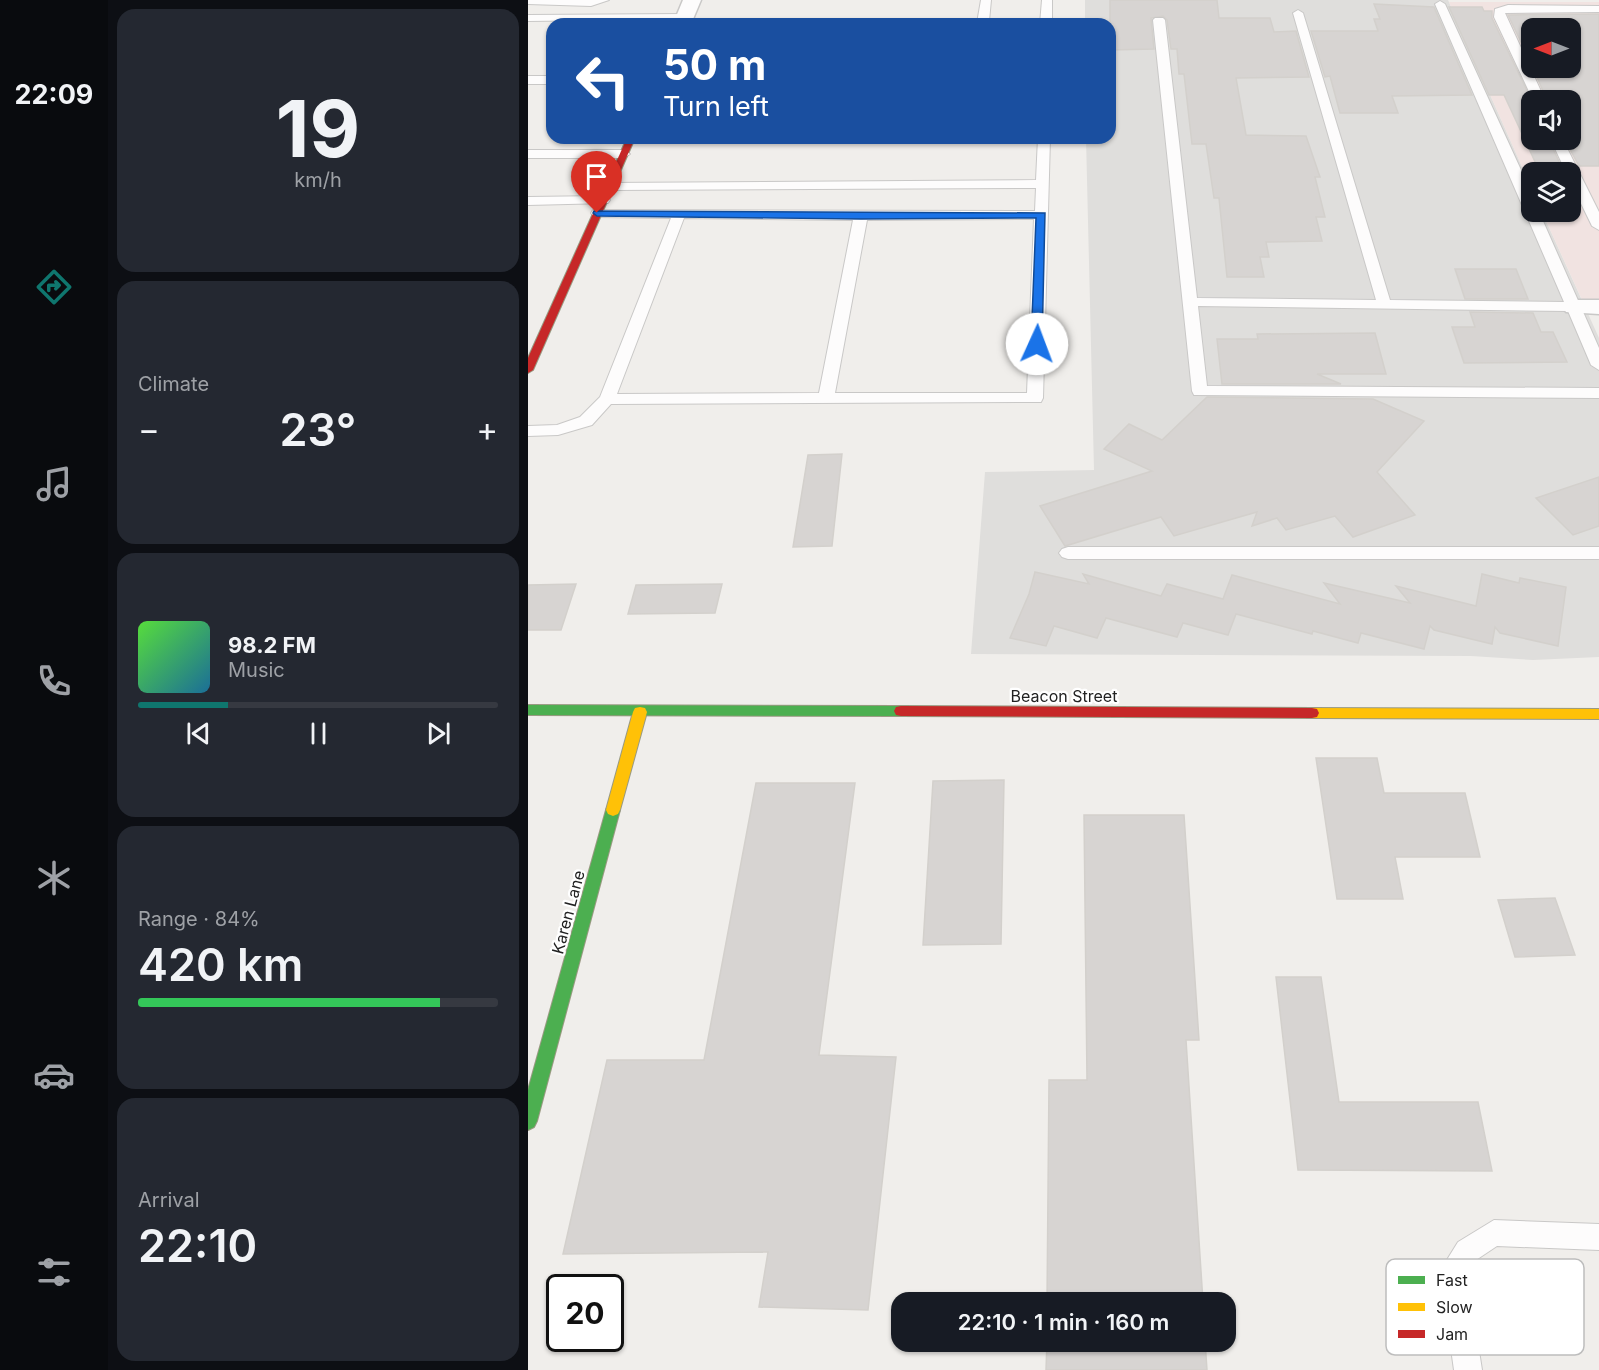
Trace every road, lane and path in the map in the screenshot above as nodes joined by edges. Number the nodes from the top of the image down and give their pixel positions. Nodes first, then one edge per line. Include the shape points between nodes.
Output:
1 (604, 0) edge
2 (986, 0) edge
3 (1047, 0) edge
4 (528, 1) edge
5 (1440, 4) dead end
6 (1599, 9) edge
7 (1298, 13) dead end
8 (686, 14) edge
9 (528, 18) edge
10 (984, 18) edge
11 (1046, 18) edge
12 (1159, 20) dead end
13 (528, 80) edge
14 (546, 80) edge
15 (1534, 90) edge
16 (628, 144) edge
17 (1044, 144) edge
18 (1562, 150) edge
19 (528, 154) edge
20 (624, 154) junction
21 (1043, 184) junction
22 (610, 186) junction
23 (1521, 186) edge
24 (528, 201) edge
25 (600, 207) junction
26 (679, 214) junction
27 (1595, 214) edge
28 (1041, 215) junction
29 (861, 216) junction
30 (1538, 222) edge
31 (1599, 226) edge
32 (1190, 302) junction
33 (1383, 304) junction
34 (1587, 307) edge
35 (530, 363) edge
36 (1599, 365) edge
37 (1599, 393) edge
38 (606, 399) junction
39 (826, 399) junction
40 (528, 431) edge
41 (1068, 553) dead end
42 (1599, 553) edge
43 (528, 710) edge
44 (640, 712) junction
45 (1599, 714) edge
46 (528, 1121) edge
47 (1599, 1238) edge
48 (1461, 1259) edge
49 (1466, 1355) edge
50 (1468, 1370) edge

1 - 4 lane
2 - 10 lane
3 - 11 lane
5 - 23 lane
6 - 15 lane via 1499,11
7 - 33 lane
8 - 9 lane
12 - 32 lane
13 - 14 lane
16 - 20 street
17 - 21 lane
18 - 27 lane
19 - 20 lane
20 - 22 street
21 - 22 lane
21 - 28 lane
22 - 25 street
24 - 25 lane
25 - 26 lane
25 - 35 street
26 - 29 lane
26 - 38 lane
27 - 31 lane
28 - 29 lane
28 - 39 lane via 1035,398
29 - 39 lane
30 - 34 lane
32 - 33 lane
32 - 37 lane via 1200,391
33 - 34 lane
34 - 36 lane
38 - 39 lane
38 - 40 lane via 586,421 558,430
41 - 42 lane
43 - 44 street, Beacon Street
44 - 45 street, Beacon Street
44 - 46 street, Karen Lane
47 - 48 lane via 1494,1233
49 - 50 lane

